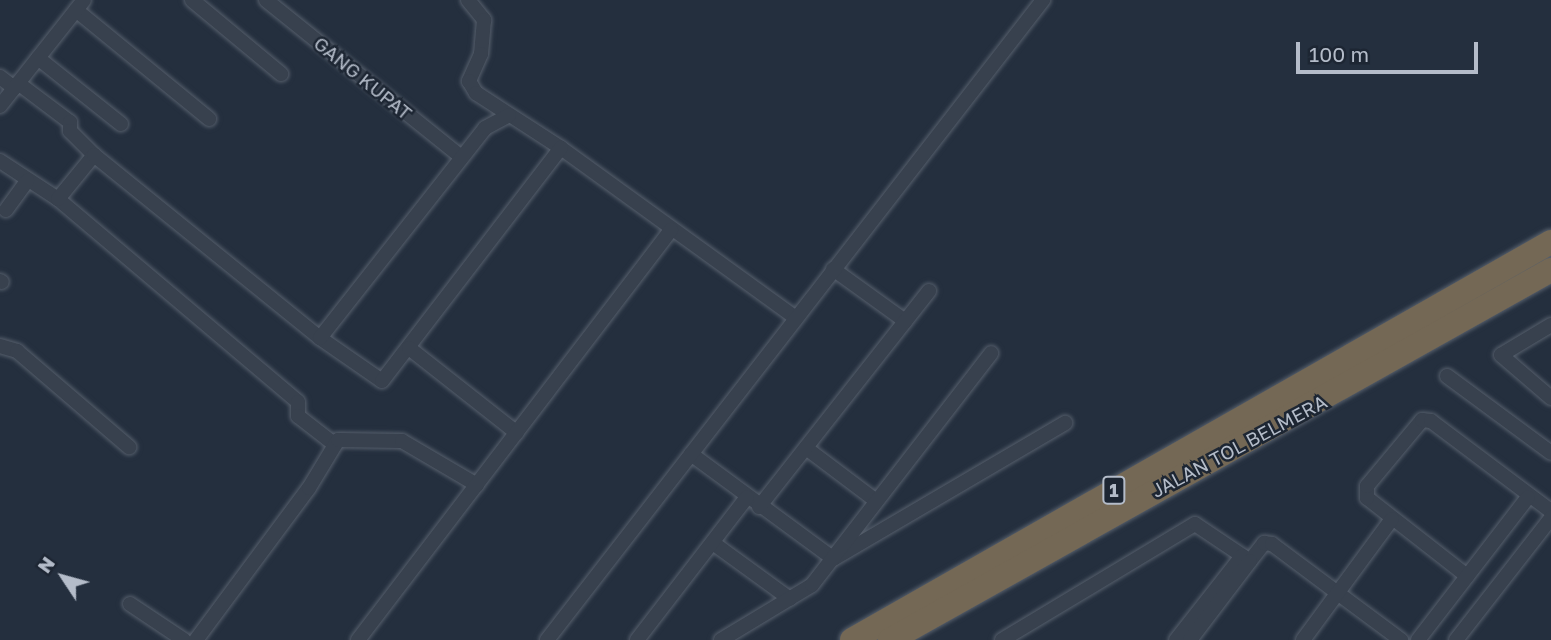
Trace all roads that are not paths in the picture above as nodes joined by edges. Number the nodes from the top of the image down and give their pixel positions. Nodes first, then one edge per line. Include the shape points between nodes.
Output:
1 (192, 0) edge
2 (266, 0) edge
3 (468, 0) edge
4 (1043, 0) edge
5 (80, 5) edge
6 (38, 58) junction
7 (281, 74) dead end
8 (0, 77) edge
9 (16, 86) junction
10 (0, 106) edge
11 (509, 115) junction
12 (209, 119) dead end
13 (121, 124) dead end
14 (561, 148) junction
15 (94, 155) junction
16 (461, 157) junction
17 (0, 162) edge
18 (27, 181) junction
19 (58, 199) junction
20 (6, 210) dead end
21 (671, 230) junction
22 (1551, 242) edge
23 (833, 269) junction
24 (1551, 270) edge
25 (929, 291) dead end
26 (796, 318) junction
27 (905, 321) junction
28 (1551, 325) edge
29 (320, 338) junction
30 (0, 346) edge
31 (409, 348) junction
32 (991, 352) dead end
33 (1447, 376) dead end
34 (1551, 398) edge
35 (1065, 423) dead end
36 (517, 433) junction
37 (334, 443) junction
38 (130, 447) dead end
39 (806, 448) junction
40 (1551, 453) edge
41 (691, 454) junction
42 (477, 485) junction
43 (1528, 497) junction
44 (875, 500) junction
45 (753, 502) junction
46 (1551, 511) edge
47 (1551, 518) edge
48 (1392, 519) junction
49 (713, 543) junction
50 (834, 559) junction
51 (1246, 559) junction
52 (1467, 576) junction
53 (1339, 593) junction
54 (790, 599) junction
55 (130, 604) dead end
56 (184, 640) edge
57 (196, 640) edge
58 (358, 640) edge
59 (547, 640) edge
60 (637, 640) edge
61 (721, 640) edge
62 (852, 640) edge
63 (890, 640) edge
64 (1002, 640) edge
65 (1176, 640) edge
66 (1190, 640) edge
67 (1303, 640) edge
68 (1401, 640) edge
69 (1418, 640) edge
70 (1456, 640) edge

1 - 7 street
2 - 16 street, GANG KUPAT
3 - 11 street via 484,20 481,54 470,87
4 - 23 street
5 - 6 street
5 - 12 street
6 - 9 street
6 - 13 street
8 - 9 street
9 - 10 street
9 - 15 street via 70,122 70,131
11 - 14 street
11 - 16 street via 485,128
14 - 21 street
14 - 31 street
15 - 19 street
15 - 29 street
16 - 29 street
17 - 18 street
18 - 19 street
18 - 20 street
19 - 37 street via 298,402 299,416
21 - 26 street
21 - 36 street
22 - 62 highway, 1
23 - 26 street
23 - 27 street
24 - 63 highway, JALAN TOL BELMERA / 1
25 - 27 street
26 - 41 street
27 - 39 street
28 - 34 street via 1501,355
29 - 31 street via 382,381
30 - 38 street via 18,351
31 - 36 street
32 - 44 street
33 - 40 street
35 - 50 street
36 - 42 street
37 - 42 street via 344,437 402,442
37 - 57 street via 309,488
39 - 44 street
39 - 45 street
41 - 45 street
41 - 59 street
42 - 58 street
43 - 46 street
43 - 48 street via 1424,419 1366,490 1371,502
43 - 52 street
44 - 50 street
45 - 49 street
45 - 50 street
47 - 70 street
48 - 52 street
48 - 53 street
49 - 54 street
49 - 60 street
50 - 54 street via 812,585
51 - 53 street via 1269,543
51 - 64 street via 1195,524
51 - 65 street
51 - 66 street
52 - 69 street
53 - 67 street
53 - 68 street
54 - 61 street
55 - 56 street

